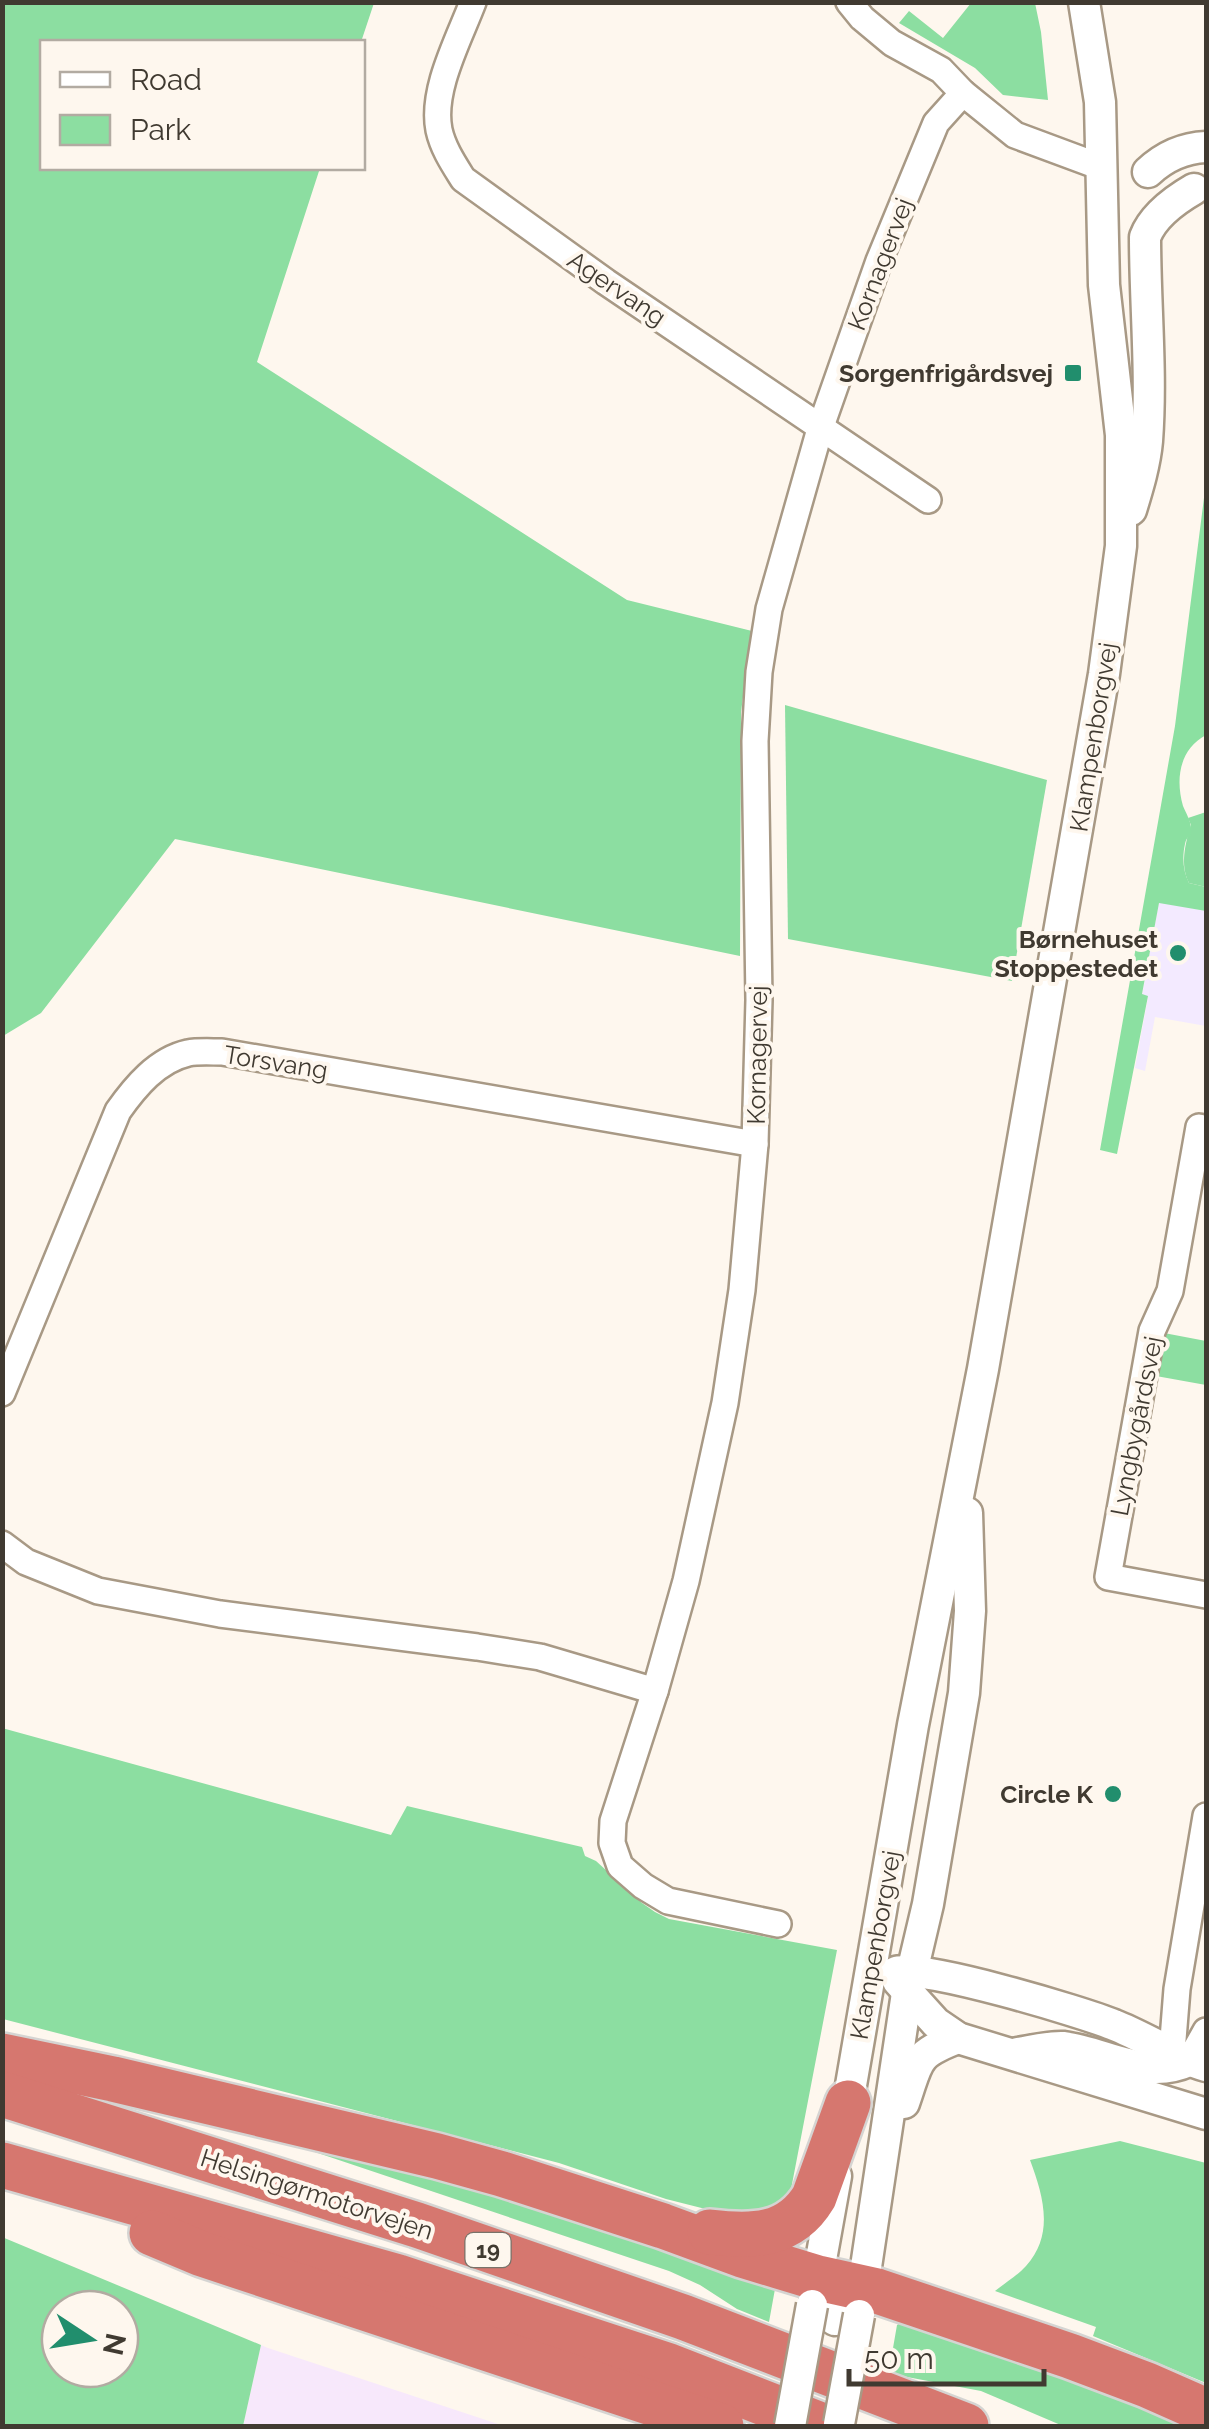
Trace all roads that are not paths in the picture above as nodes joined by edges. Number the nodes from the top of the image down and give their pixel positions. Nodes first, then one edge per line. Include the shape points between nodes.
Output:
1 (472, 2) edge
2 (849, 2) edge
3 (1084, 2) edge
4 (963, 93) junction
5 (1206, 147) edge
6 (1101, 167) junction
7 (1148, 172) junction
8 (1200, 188) edge
9 (820, 429) junction
10 (928, 500) dead end
11 (1120, 546) junction
12 (1206, 1129) edge
13 (755, 1144) junction
14 (2, 1392) edge
15 (964, 1464) junction
16 (2, 1544) edge
17 (1206, 1595) edge
18 (655, 1692) junction
19 (1206, 1816) edge
20 (778, 1924) dead end
21 (875, 1939) junction
22 (904, 1979) junction
23 (865, 1994) junction
24 (1206, 2032) edge
25 (958, 2038) junction
26 (1010, 2054) junction
27 (2, 2056) edge
28 (1185, 2062) edge
29 (2, 2094) edge
30 (848, 2103) junction
31 (1200, 2112) edge
32 (2, 2167) edge
33 (881, 2169) junction
34 (664, 2226) junction
35 (838, 2301) junction
36 (1206, 2411) edge
37 (721, 2426) edge
38 (790, 2426) edge
39 (834, 2426) edge
40 (966, 2426) edge

1 - 9 street, Agervang via 440,89 438,128 463,179
2 - 4 street via 892,43 941,70
3 - 6 street, Klampenborgvej via 1100,102
4 - 6 street via 1015,135
4 - 9 street, Kornagervej via 928,140
5 - 7 street via 1173,154
6 - 7 street
6 - 11 street, Klampenborgvej via 1104,286 1120,435
7 - 8 street via 1158,181
8 - 11 street via 1178,198 1144,237 1147,440
9 - 10 street, Agervang
9 - 13 street, Kornagervej via 769,609 759,672
11 - 15 street, Klampenborgvej via 1104,674
12 - 17 street, Lyngbygårdsvej via 1199,1128 1170,1291 1152,1331 1108,1578
13 - 14 street, Torsvang via 238,1054 187,1053 136,1084 118,1111
13 - 18 street, Kornagervej via 728,1387
15 - 21 street, Klampenborgvej
15 - 22 street, Klampenborgvej via 970,1611 964,1693 928,1904
16 - 18 street via 26,1562 98,1591 220,1614 477,1646
18 - 20 street, Kornagervej via 613,1821 620,1866 668,1901
19 - 28 street via 1178,1989
21 - 22 street
21 - 23 street, Klampenborgvej
22 - 23 street
22 - 25 street via 936,2023
22 - 28 street via 945,1977 1094,2017
22 - 33 street, Klampenborgvej
23 - 30 street, Klampenborgvej
24 - 28 street
25 - 26 street
25 - 33 street via 920,2058
26 - 28 street via 1057,2047 1157,2069
26 - 31 street
27 - 34 highway via 436,2156
28 - 31 street via 1181,2090
29 - 40 highway, Helsingørmotorvejen / 19 via 576,2280
30 - 34 highway via 814,2198 787,2225 741,2235
30 - 35 street, Klampenborgvej
32 - 37 highway via 202,2254
32 - 39 highway, 19 via 398,2277
33 - 35 street, Klampenborgvej
34 - 35 highway
35 - 36 highway via 1070,2356
35 - 38 street, Klampenborgvej, bridge
35 - 39 street, Klampenborgvej, bridge

